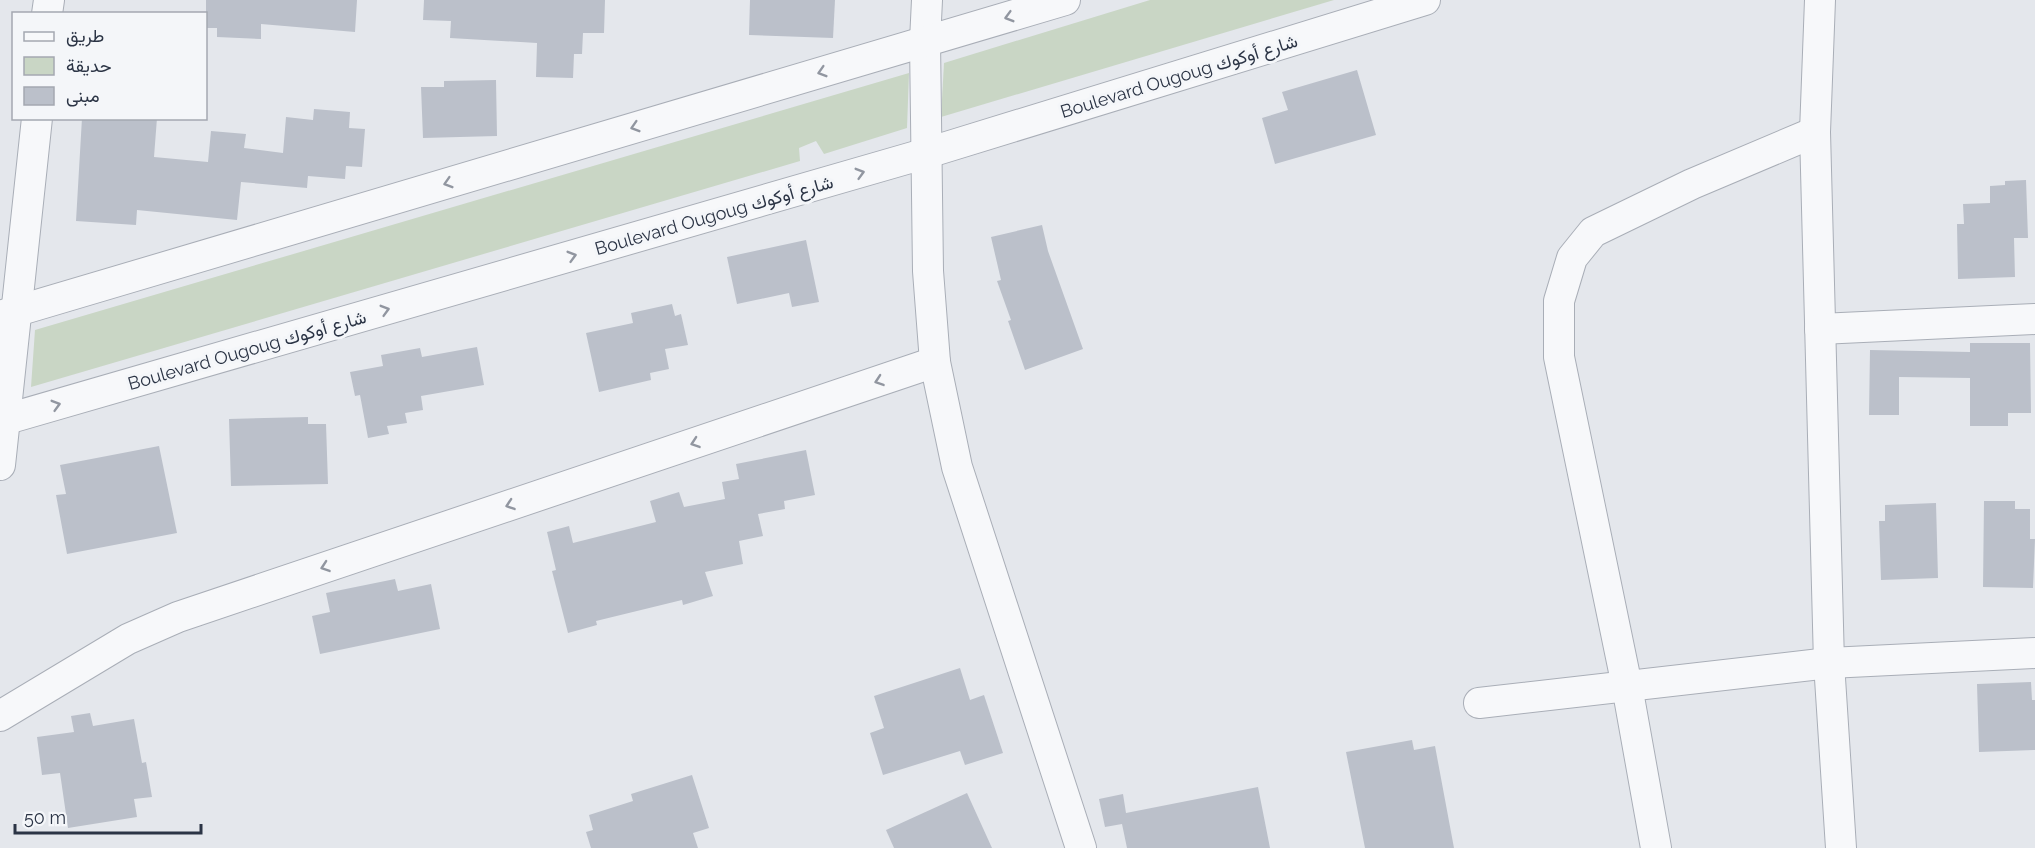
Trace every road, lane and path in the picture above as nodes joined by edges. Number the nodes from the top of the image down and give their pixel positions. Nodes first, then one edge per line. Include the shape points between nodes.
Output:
1 (927, 0) edge
2 (1065, 0) edge
3 (1425, 0) edge
4 (1820, 0) edge
5 (925, 41) junction
6 (37, 120) edge
7 (1815, 132) junction
8 (927, 153) junction
9 (9, 313) edge
10 (2035, 319) edge
11 (1820, 329) junction
12 (935, 362) junction
13 (2, 421) edge
14 (0, 465) edge
15 (2035, 653) edge
16 (1829, 663) junction
17 (1627, 686) junction
18 (1479, 703) dead end
19 (0, 716) edge
20 (1081, 848) edge
21 (1656, 848) edge
22 (1841, 848) edge

1 - 5 street
2 -> 5 street
3 - 8 street, Boulevard Ougoug شارع أوكوك
4 - 7 street
5 - 8 street
5 -> 9 street
6 - 9 street
7 - 11 street
7 - 17 street via 1692,184 1593,232 1572,258 1559,301 1559,357
8 - 12 street via 928,271
13 -> 8 street, Boulevard Ougoug شارع أوكوك
9 - 13 street
10 - 11 street
11 - 16 street
12 -> 19 street via 178,617 128,639
12 - 20 street via 957,467
13 - 14 street
15 - 16 street
16 - 17 street
16 - 22 street
17 - 18 street
17 - 21 street

